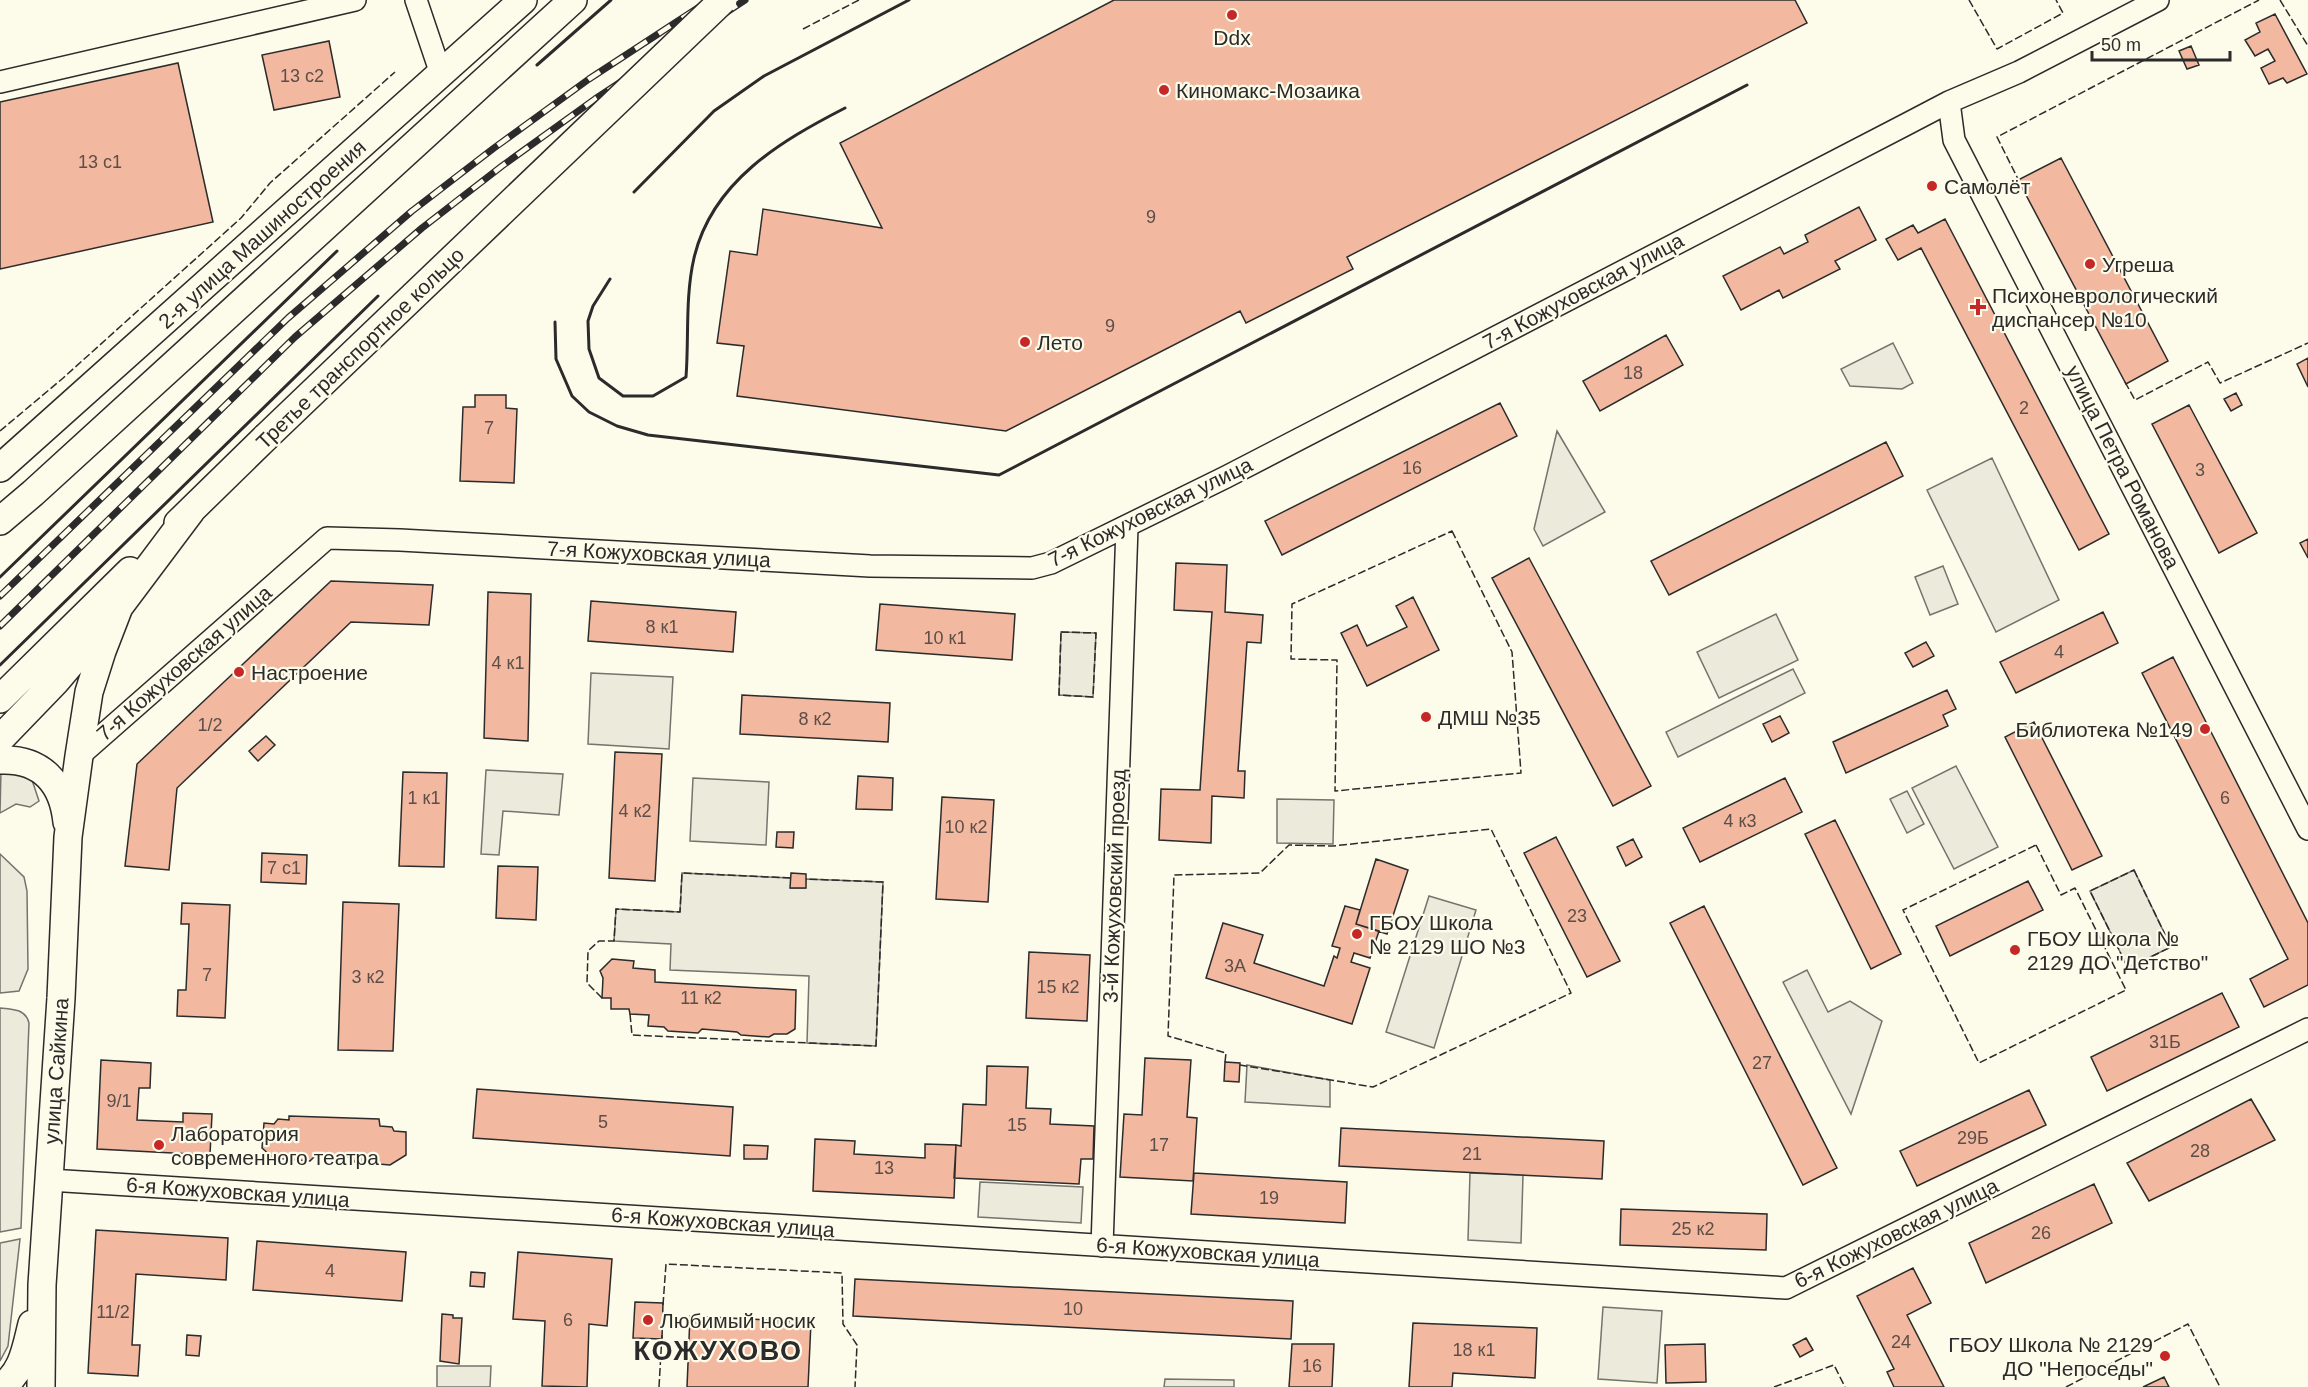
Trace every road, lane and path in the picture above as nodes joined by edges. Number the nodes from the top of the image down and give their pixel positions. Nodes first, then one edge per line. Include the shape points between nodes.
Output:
1 (355, 0) edge
2 (416, 0) edge
3 (523, 0) edge
4 (573, 0) edge
5 (723, 0) edge
6 (2158, 0) edge
7 (441, 74) junction
8 (0, 82) edge
9 (1949, 102) junction
10 (0, 468) edge
11 (191, 511) junction
12 (0, 521) edge
13 (1127, 527) junction
14 (119, 607) junction
15 (0, 699) edge
16 (0, 739) edge
17 (78, 756) junction
18 (0, 760) edge
19 (2308, 830) edge
20 (68, 837) junction
21 (2308, 1029) edge
22 (49, 1180) junction
23 (1102, 1246) junction
24 (42, 1285) junction
25 (1, 1387) edge
26 (41, 1387) edge

1 - 8 street
2 - 7 street
3 - 7 main road, 2-я улица Машиностроения
4 - 12 main road
5 - 11 main road, Третье транспортное кольцо, bridge
6 - 9 street, 7-я Кожуховская улица via 2019,72
7 - 10 main road, 2-я улица Машиностроения
9 - 13 street, 7-я Кожуховская улица
9 - 19 street, улица Петра Романова via 1954,140
11 - 14 main road
11 - 15 main road, Третье транспортное кольцо
13 - 17 street, 7-я Кожуховская улица via 1032,568 870,566 327,538
13 - 23 street, 3-й Кожуховский проезд
14 - 16 main road
14 - 17 main road, улица Сайкина via 89,692
17 - 20 main road, улица Сайкина
18 - 20 main road via 30,762 49,776 65,809
20 - 22 main road, улица Сайкина
21 - 23 street, 6-я Кожуховская улица via 1786,1288
22 - 23 street, 6-я Кожуховская улица
22 - 24 main road, улица Сайкина
24 - 25 main road via 21,1364
24 - 26 main road, улица Сайкина

